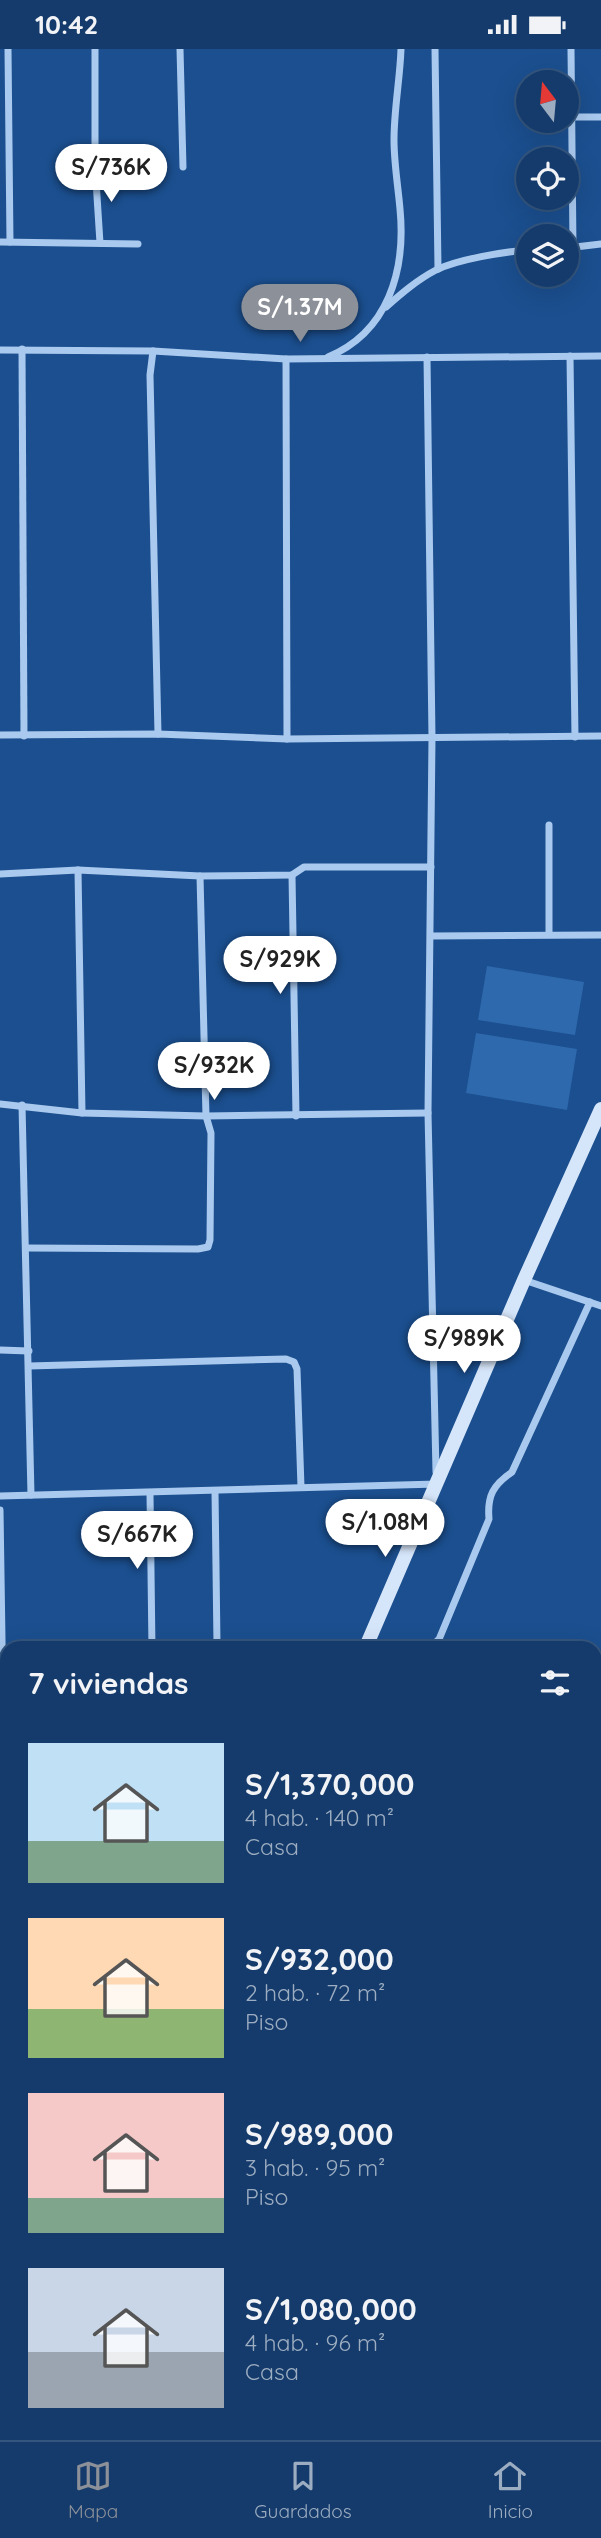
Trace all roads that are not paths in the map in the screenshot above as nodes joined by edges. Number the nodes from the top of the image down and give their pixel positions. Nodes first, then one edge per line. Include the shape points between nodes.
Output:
1 (8, 49) edge
2 (95, 49) edge
3 (180, 49) edge
4 (401, 49) edge
5 (435, 49) edge
6 (571, 49) edge
7 (572, 70) edge
8 (579, 117) edge
9 (601, 117) edge
10 (573, 133) edge
11 (183, 167) dead end
12 (571, 224) edge
13 (0, 242) edge
14 (10, 242) junction
15 (100, 243) junction
16 (138, 244) dead end
17 (601, 244) edge
18 (579, 246) edge
19 (516, 251) edge
20 (438, 269) junction
21 (385, 308) junction
22 (22, 349) junction
23 (0, 350) edge
24 (153, 351) junction
25 (570, 356) junction
26 (601, 356) edge
27 (427, 357) junction
28 (324, 358) junction
29 (286, 359) junction
30 (158, 734) junction
31 (0, 735) edge
32 (24, 736) junction
33 (601, 736) edge
34 (575, 737) junction
35 (432, 738) junction
36 (287, 739) junction
37 (549, 825) dead end
38 (431, 867) junction
39 (78, 870) junction
40 (0, 874) edge
41 (292, 875) junction
42 (200, 876) junction
43 (549, 935) junction
44 (601, 935) edge
45 (431, 936) junction
46 (0, 1104) edge
47 (22, 1105) junction
48 (601, 1109) edge
49 (82, 1113) junction
50 (428, 1113) junction
51 (206, 1116) junction
52 (296, 1116) junction
53 (26, 1248) junction
54 (524, 1280) junction
55 (590, 1301) junction
56 (601, 1306) edge
57 (0, 1350) edge
58 (29, 1351) junction
59 (29, 1366) junction
60 (437, 1484) junction
61 (301, 1487) junction
62 (215, 1491) junction
63 (150, 1493) junction
64 (31, 1495) junction
65 (0, 1496) edge
66 (0, 1510) edge
67 (1, 1641) edge
68 (152, 1641) edge
69 (217, 1641) edge
70 (368, 1641) edge
71 (438, 1641) edge

1 - 14 street
2 - 15 street
3 - 11 street
4 - 21 street via 394,136 400,236
5 - 20 street
6 - 7 street
8 - 9 street
10 - 12 street
13 - 14 street
14 - 15 street
15 - 16 street
17 - 18 street
19 - 20 street
20 - 21 street
21 - 28 street via 346,349
22 - 23 street
22 - 24 street
22 - 32 street
24 - 29 street
24 - 30 street
25 - 26 street
25 - 27 street
25 - 34 street
27 - 28 street
27 - 35 street
28 - 29 street
29 - 36 street
30 - 32 street
30 - 36 street
31 - 32 street
33 - 34 street
34 - 35 street
35 - 36 street
35 - 38 street
37 - 43 street
38 - 41 street via 304,867
38 - 45 street
39 - 40 street
39 - 42 street
39 - 49 street
41 - 42 street
41 - 52 street
42 - 51 street
43 - 44 street
43 - 45 street
45 - 50 street
46 - 47 street
47 - 49 street
47 - 53 street
48 - 54 street
49 - 51 street
50 - 52 street
50 - 60 street
51 - 52 street
51 - 53 street via 211,1133 208,1247
53 - 58 street
54 - 55 street
54 - 60 street
55 - 56 street
55 - 71 street via 512,1472 490,1492 489,1519
57 - 58 street
58 - 59 street
59 - 61 street via 294,1362
59 - 64 street
60 - 61 street
60 - 70 street
61 - 62 street
62 - 63 street
62 - 69 street
63 - 64 street
63 - 68 street
64 - 65 street
66 - 67 street

